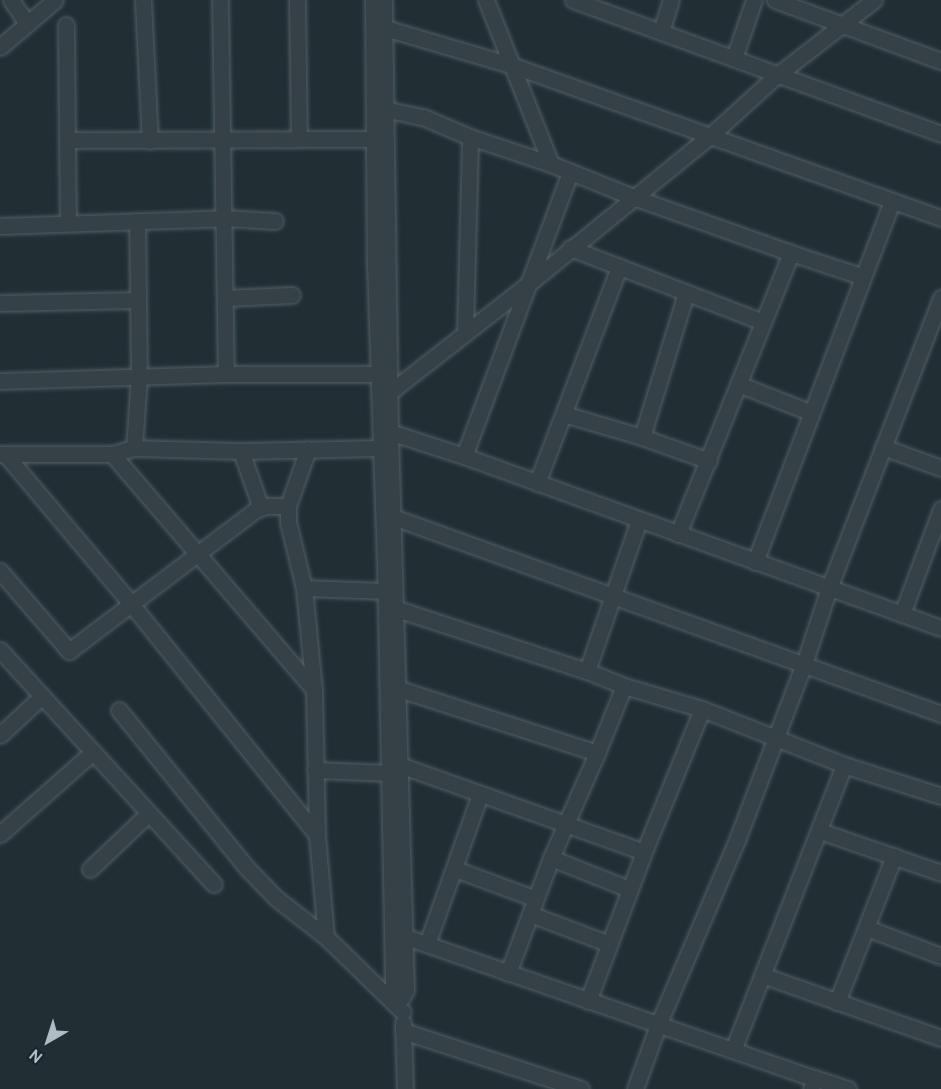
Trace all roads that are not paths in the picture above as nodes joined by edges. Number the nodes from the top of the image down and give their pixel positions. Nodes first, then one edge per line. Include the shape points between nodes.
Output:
1 (11, 0) edge
2 (55, 0) edge
3 (143, 0) edge
4 (220, 0) edge
5 (297, 0) edge
6 (373, 0) edge
7 (384, 0) edge
8 (486, 0) edge
9 (671, 0) edge
10 (754, 0) edge
11 (775, 0) edge
12 (874, 0) edge
13 (583, 2) edge
14 (27, 24) junction
15 (844, 24) junction
16 (66, 25) dead end
17 (385, 27) junction
18 (661, 32) junction
19 (0, 47) edge
20 (734, 58) junction
21 (941, 61) edge
22 (514, 66) junction
23 (776, 76) junction
24 (384, 109) junction
25 (941, 134) edge
26 (710, 136) junction
27 (470, 137) junction
28 (299, 139) junction
29 (374, 139) junction
30 (67, 140) junction
31 (224, 140) junction
32 (150, 141) junction
33 (551, 164) junction
34 (570, 173) junction
35 (633, 197) junction
36 (892, 201) junction
37 (225, 218) junction
38 (941, 218) edge
39 (275, 220) dead end
40 (137, 221) junction
41 (68, 224) junction
42 (0, 226) edge
43 (570, 248) junction
44 (791, 253) junction
45 (619, 267) junction
46 (863, 277) junction
47 (526, 285) junction
48 (686, 294) junction
49 (292, 296) dead end
50 (225, 298) junction
51 (941, 298) edge
52 (138, 300) junction
53 (0, 303) edge
54 (763, 322) junction
55 (465, 332) junction
56 (226, 374) junction
57 (384, 374) junction
58 (139, 376) junction
59 (0, 381) edge
60 (738, 384) junction
61 (385, 392) junction
62 (812, 413) junction
63 (564, 414) junction
64 (390, 432) junction
65 (642, 437) junction
66 (884, 447) junction
67 (134, 448) junction
68 (381, 448) junction
69 (308, 449) junction
70 (242, 451) junction
71 (2, 454) edge
72 (112, 454) junction
73 (464, 456) junction
74 (709, 461) junction
75 (941, 468) edge
76 (537, 483) junction
77 (288, 506) junction
78 (261, 508) junction
79 (941, 509) edge
80 (393, 517) junction
81 (639, 520) junction
82 (678, 534) junction
83 (935, 542) edge
84 (196, 554) junction
85 (755, 562) junction
86 (0, 571) edge
87 (304, 588) junction
88 (829, 588) junction
89 (386, 591) junction
90 (612, 596) junction
91 (132, 606) junction
92 (394, 608) junction
93 (902, 614) junction
94 (941, 628) edge
95 (0, 650) edge
96 (804, 664) junction
97 (587, 671) junction
98 (624, 686) junction
99 (396, 688) junction
100 (314, 690) junction
101 (42, 696) junction
102 (702, 709) junction
103 (119, 710) dead end
104 (941, 714) edge
105 (0, 735) edge
106 (776, 738) junction
107 (93, 752) junction
108 (597, 753) junction
109 (844, 765) junction
110 (393, 768) junction
111 (315, 770) junction
112 (480, 794) junction
113 (941, 796) edge
114 (149, 813) junction
115 (566, 823) junction
116 (820, 831) junction
117 (0, 834) edge
118 (317, 835) junction
119 (644, 852) junction
120 (894, 856) junction
121 (551, 858) junction
122 (90, 869) dead end
123 (455, 869) junction
124 (941, 873) edge
125 (214, 884) dead end
126 (629, 889) junction
127 (536, 899) junction
128 (530, 914) junction
129 (867, 928) junction
130 (403, 936) junction
131 (326, 937) junction
132 (427, 944) junction
133 (610, 944) junction
134 (941, 956) edge
135 (508, 973) junction
136 (762, 975) junction
137 (588, 1001) junction
138 (837, 1002) junction
139 (403, 1005) junction
140 (658, 1025) junction
141 (403, 1031) junction
142 (941, 1038) edge
143 (733, 1050) junction
144 (813, 1083) edge
145 (405, 1089) edge
146 (581, 1089) edge
147 (635, 1089) edge
148 (848, 1089) edge

1 - 14 street
2 - 14 street
3 - 32 street
4 - 31 street
5 - 28 street
6 - 29 street
7 - 17 street
8 - 22 street
9 - 18 street
10 - 20 street
11 - 15 street
12 - 15 street
13 - 18 street
14 - 19 street
15 - 21 street
15 - 23 street
16 - 30 street
17 - 22 street
17 - 24 street
18 - 20 street
20 - 23 street
22 - 26 street
22 - 33 street
23 - 25 street
23 - 26 street
24 - 27 street via 423,117
24 - 57 street
26 - 35 street
26 - 36 street
27 - 33 street
27 - 55 street
28 - 29 street
28 - 31 street
29 - 57 street
30 - 32 street
30 - 41 street
31 - 32 street
31 - 37 street
33 - 34 street
34 - 35 street
34 - 47 street
35 - 43 street
35 - 44 street
36 - 38 street
36 - 46 street
37 - 39 street
37 - 40 street
37 - 50 street
40 - 41 street
40 - 52 street
41 - 42 street
43 - 45 street
43 - 47 street
44 - 46 street
44 - 54 street
45 - 48 street
45 - 63 street
46 - 62 street
47 - 55 street
47 - 73 street
48 - 54 street
48 - 65 street
49 - 50 street
50 - 56 street
51 - 66 street
52 - 53 street
52 - 58 street
54 - 60 street
55 - 61 street
56 - 57 street
56 - 58 street
57 - 61 street
58 - 59 street
58 - 67 street
60 - 62 street
60 - 74 street
61 - 64 street
61 - 68 street
62 - 85 street
63 - 65 street
63 - 76 street
64 - 73 street
64 - 80 street
65 - 74 street
66 - 75 street
66 - 88 street
67 - 70 street
67 - 72 street
68 - 69 street
68 - 89 street
69 - 70 street
69 - 77 street
70 - 78 street
71 - 72 street
71 - 91 street
72 - 84 street
73 - 76 street
74 - 82 street
76 - 81 street
77 - 78 street
77 - 87 street via 288,522
78 - 84 street
79 - 83 street
80 - 90 street
80 - 92 street
81 - 82 street
81 - 90 street
82 - 85 street
83 - 93 street
84 - 91 street
84 - 100 street
85 - 88 street
86 - 91 street via 69,651
87 - 89 street
87 - 100 street
88 - 93 street
88 - 96 street
89 - 110 street
90 - 96 street
90 - 97 street
91 - 118 street
92 - 97 street
92 - 99 street
93 - 94 street
95 - 101 street
96 - 104 street
96 - 106 street
97 - 98 street
98 - 102 street
98 - 108 street
99 - 108 street
99 - 110 street
100 - 111 street
101 - 105 street
101 - 107 street
102 - 106 street
102 - 119 street
103 - 131 street via 246,867 276,898
106 - 109 street
106 - 140 street
107 - 114 street
107 - 117 street
108 - 115 street
109 - 113 street
109 - 116 street
110 - 111 street
110 - 112 street
110 - 130 street
110 - 139 street via 393,988
111 - 118 street
112 - 115 street
112 - 123 street
114 - 122 street
114 - 125 street
115 - 119 street
115 - 121 street
116 - 120 street
116 - 136 street
118 - 131 street
119 - 126 street
120 - 124 street
120 - 129 street
121 - 126 street
121 - 127 street
123 - 127 street
123 - 132 street
126 - 133 street
127 - 128 street
128 - 133 street
128 - 135 street
129 - 134 street
129 - 138 street
130 - 132 street
130 - 139 street
131 - 139 street
132 - 135 street
133 - 137 street
135 - 137 street
136 - 138 street
136 - 143 street
137 - 140 street
138 - 142 street
139 - 141 street
140 - 143 street
140 - 147 street
141 - 145 street
141 - 146 street
143 - 144 street
144 - 148 street

